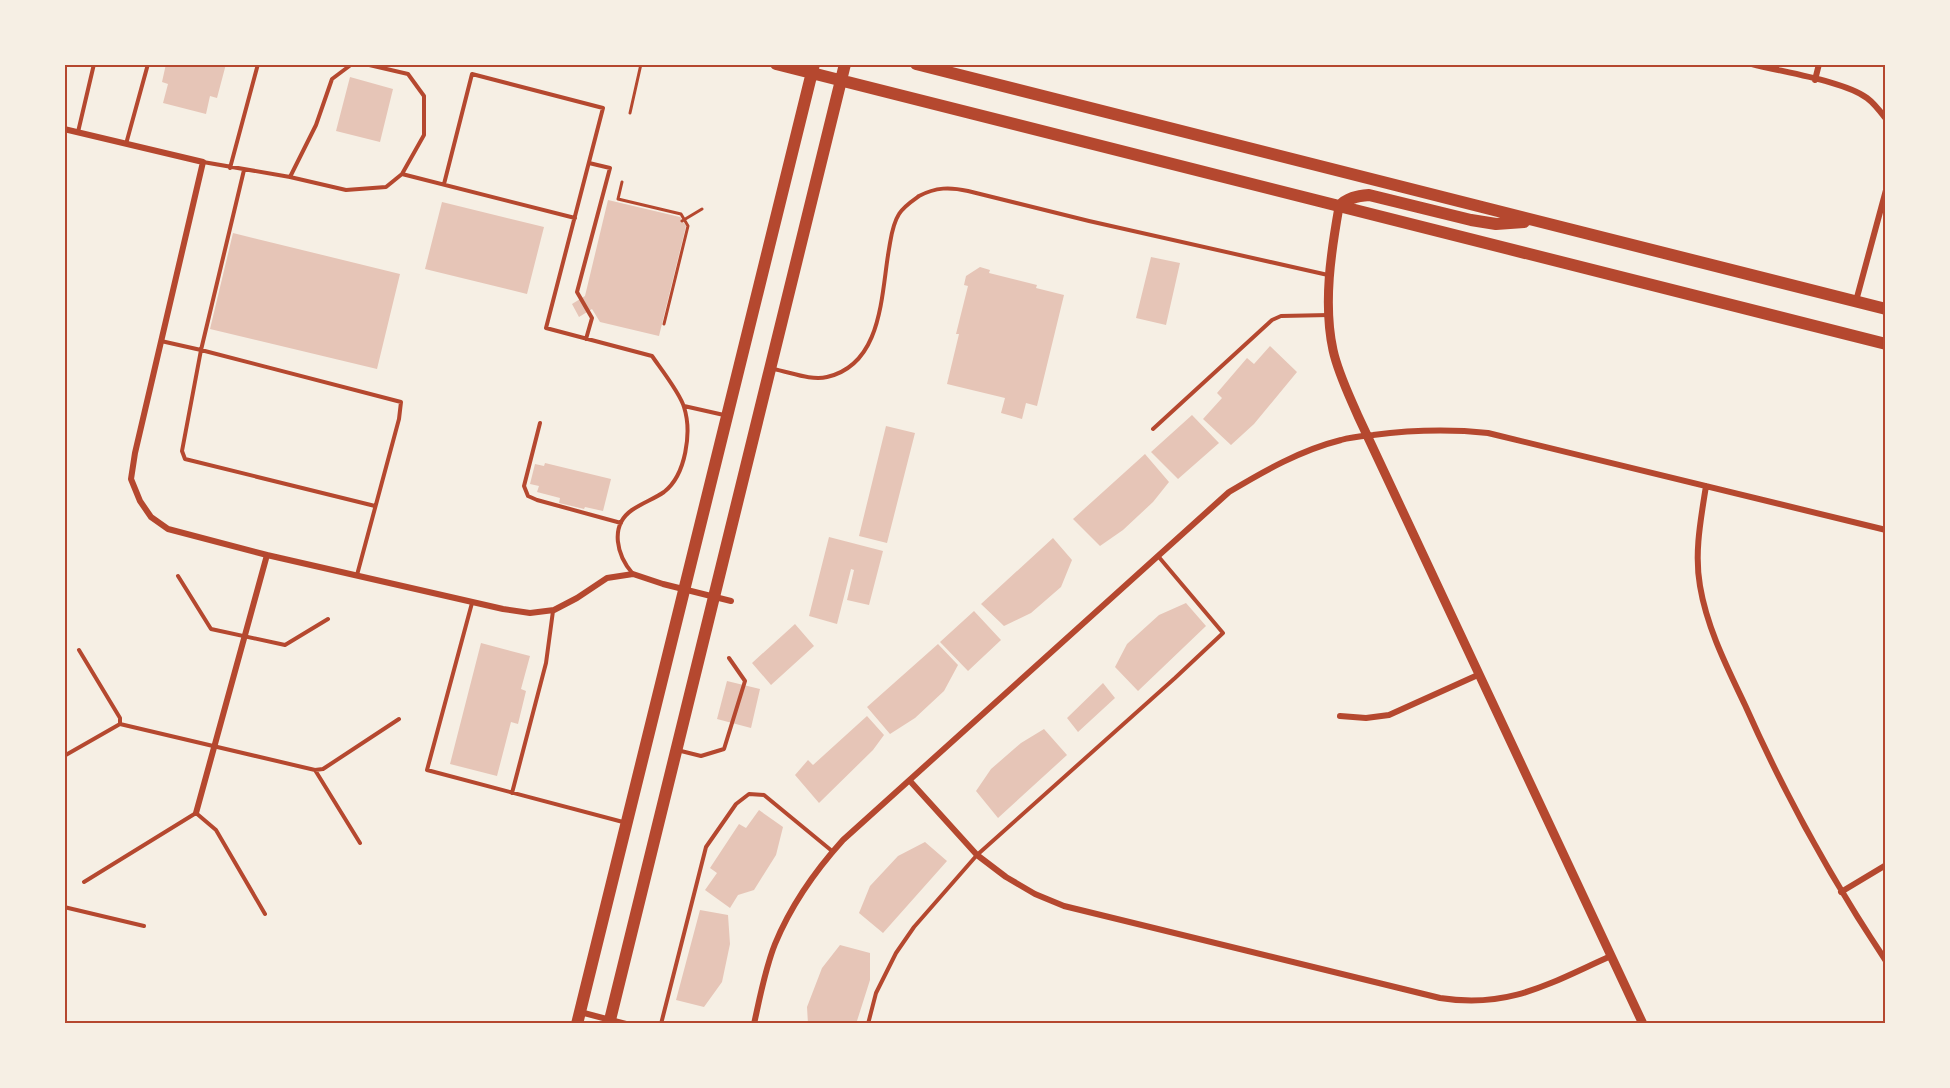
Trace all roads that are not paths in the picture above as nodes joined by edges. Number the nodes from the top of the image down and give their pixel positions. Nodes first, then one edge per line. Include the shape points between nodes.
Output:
1 (94, 64) edge
2 (148, 64) edge
3 (258, 64) edge
4 (352, 64) edge
5 (365, 64) edge
6 (776, 64) edge
7 (845, 64) edge
8 (916, 64) edge
9 (1752, 64) edge
10 (1819, 64) edge
11 (813, 69) edge
12 (1815, 80) junction
13 (841, 81) junction
14 (1886, 119) edge
15 (64, 129) edge
16 (78, 132) junction
17 (126, 144) junction
18 (203, 162) junction
19 (589, 163) junction
20 (230, 168) junction
21 (244, 170) junction
22 (402, 174) junction
23 (290, 177) junction
24 (444, 184) junction
25 (1886, 190) edge
26 (1339, 207) junction
27 (1884, 207) edge
28 (575, 218) junction
29 (1538, 222) junction
30 (1328, 275) junction
31 (1856, 302) junction
32 (1886, 309) edge
33 (1330, 315) junction
34 (586, 339) junction
35 (162, 341) junction
36 (1886, 344) edge
37 (201, 350) junction
38 (771, 368) junction
39 (684, 406) junction
40 (727, 416) junction
41 (540, 423) dead end
42 (1153, 429) dead end
43 (1367, 436) junction
44 (1706, 486) junction
45 (375, 506) junction
46 (621, 523) junction
47 (1886, 530) edge
48 (267, 555) junction
49 (1158, 556) junction
50 (633, 574) junction
51 (357, 575) junction
52 (178, 576) dead end
53 (684, 590) junction
54 (714, 597) junction
55 (731, 601) dead end
56 (472, 603) junction
57 (554, 610) junction
58 (328, 618) dead end
59 (246, 636) junction
60 (79, 650) dead end
61 (729, 658) dead end
62 (1480, 674) junction
63 (1340, 716) dead end
64 (399, 718) dead end
65 (120, 724) junction
66 (215, 746) junction
67 (676, 750) junction
68 (64, 756) edge
69 (315, 770) junction
70 (910, 781) junction
71 (512, 793) junction
72 (196, 813) junction
73 (627, 824) junction
74 (360, 843) dead end
75 (833, 852) junction
76 (977, 855) junction
77 (1886, 865) edge
78 (84, 882) dead end
79 (1842, 892) junction
80 (64, 907) edge
81 (265, 914) dead end
82 (144, 926) dead end
83 (1611, 956) junction
84 (1886, 961) edge
85 (578, 1018) edge
86 (609, 1022) edge
87 (626, 1023) edge
88 (662, 1023) edge
89 (754, 1023) edge
90 (868, 1023) edge
91 (1643, 1023) edge

1 - 16 lane
2 - 17 lane
3 - 20 lane
4 - 23 lane via 332,80 316,125
5 - 22 lane via 408,74 424,96 423,135
6 - 11 main road
7 - 13 main road
8 - 29 main road
9 - 12 street
10 - 12 street
11 - 13 main road
11 - 40 main road
12 - 14 street via 1857,92
13 - 26 main road
13 - 38 main road
15 - 16 street
16 - 17 street
17 - 18 street
18 - 20 lane
18 - 35 street
19 - 24 lane via 603,108 472,74
19 - 28 lane
19 - 34 lane via 610,168 577,292 592,318
20 - 21 lane
21 - 23 lane
21 - 37 lane
22 - 23 lane via 386,187 346,190
22 - 24 lane
24 - 28 lane
25 - 27 street
26 - 29 main road via 1357,196 1369,195 1496,224
26 - 30 street
26 - 36 main road
27 - 31 street
28 - 34 lane via 546,328
29 - 31 main road
30 - 33 street
30 - 38 lane via 962,190 934,189 899,213 892,231 871,342 858,360 825,378
31 - 32 main road
33 - 42 lane via 1281,316 1272,320
33 - 43 street via 1341,377
34 - 39 lane via 652,356
35 - 37 lane
35 - 48 street via 131,479 140,501 151,517 168,529
37 - 45 lane via 182,451 185,459
37 - 45 lane via 401,402
38 - 54 main road
39 - 40 lane
39 - 46 lane via 687,448 679,473 664,492 631,511
40 - 53 main road
41 - 46 lane via 524,486 528,496
43 - 44 street via 1405,430 1488,433
43 - 49 street via 1343,439 1262,472 1229,492
43 - 62 street
44 - 47 street
44 - 79 street via 1698,555 1705,611 1764,749
45 - 51 lane
46 - 50 lane via 617,546
48 - 51 street
48 - 59 street
49 - 70 street
49 - 76 lane via 1223,633
50 - 53 street
50 - 57 street via 607,578
51 - 56 street
52 - 59 lane via 211,629
53 - 54 street
53 - 73 main road
54 - 55 street
54 - 67 main road
56 - 57 street via 530,613
56 - 71 lane via 427,770
57 - 71 lane via 546,663
58 - 59 lane via 285,645
59 - 66 street
60 - 65 lane
61 - 67 lane via 745,681 724,749 701,756
62 - 63 street via 1389,715
62 - 83 street
64 - 69 lane via 323,769
65 - 66 lane
65 - 68 lane
66 - 69 lane
66 - 72 street
67 - 86 main road
69 - 74 lane
70 - 75 street
70 - 76 street
71 - 73 lane
72 - 78 lane
72 - 81 lane via 216,831
73 - 85 main road
75 - 88 lane via 764,795 749,794 736,804 706,847
75 - 89 street via 787,918 768,967
76 - 83 street via 1035,894 1064,906 1440,998 1479,1002 1522,994
76 - 90 lane via 896,953 876,993
77 - 79 street
79 - 84 street
80 - 82 lane
83 - 91 street
85 - 86 street
86 - 87 street

